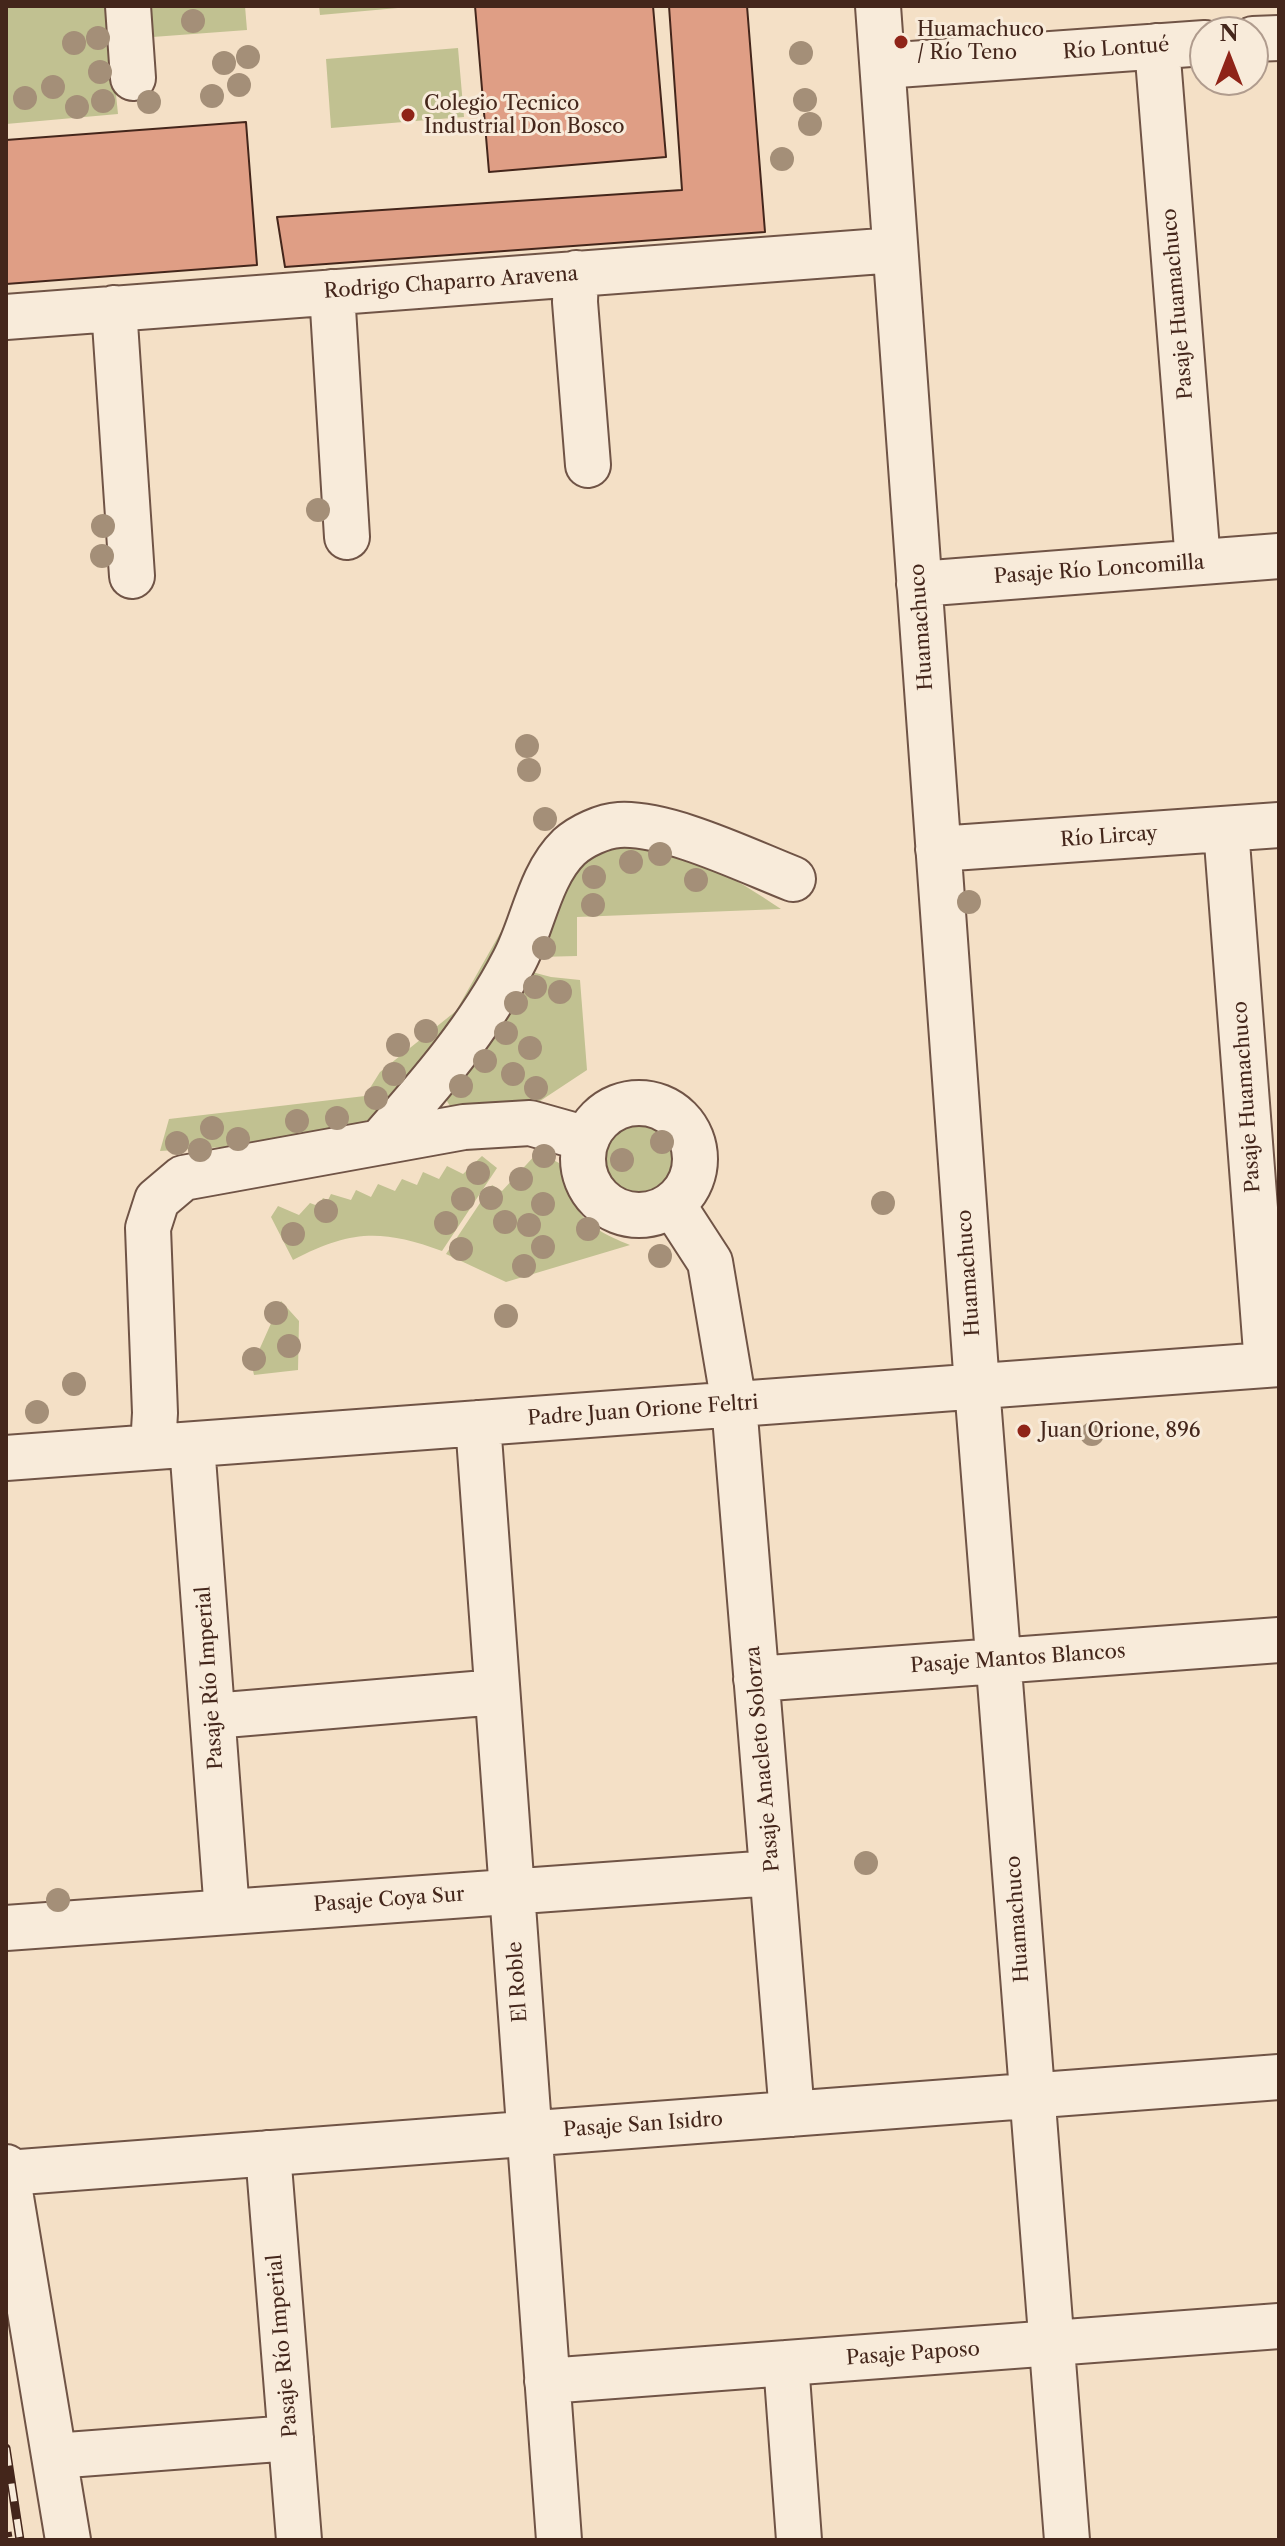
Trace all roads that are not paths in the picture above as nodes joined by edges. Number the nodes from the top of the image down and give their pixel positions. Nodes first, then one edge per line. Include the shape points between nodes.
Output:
1 (128, 6) edge
2 (878, 6) edge
3 (1189, 44) edge
4 (1157, 46) junction
5 (883, 66) junction
6 (133, 78) dead end
7 (895, 250) junction
8 (576, 273) junction
9 (332, 292) junction
10 (114, 308) junction
11 (6, 317) edge
12 (588, 465) dead end
13 (347, 537) dead end
14 (1279, 556) edge
15 (1198, 562) junction
16 (132, 576) dead end
17 (919, 584) junction
18 (1279, 825) edge
19 (1226, 829) junction
20 (938, 849) junction
21 (793, 879) dead end
22 (587, 1139) junction
23 (380, 1142) junction
24 (673, 1205) junction
25 (1273, 1365) edge
26 (977, 1386) junction
27 (734, 1404) junction
28 (478, 1423) junction
29 (172, 1446) junction
30 (6, 1458) edge
31 (1279, 1639) edge
32 (998, 1661) junction
33 (756, 1679) junction
34 (497, 1692) junction
35 (213, 1716) junction
36 (772, 1873) junction
37 (512, 1891) junction
38 (227, 1912) junction
39 (6, 1928) edge
40 (1279, 2077) edge
41 (1032, 2096) junction
42 (792, 2114) junction
43 (529, 2134) junction
44 (268, 2153) junction
45 (6, 2170) edge
46 (1279, 2326) edge
47 (1052, 2343) junction
48 (786, 2363) junction
49 (547, 2381) junction
50 (291, 2438) junction
51 (54, 2456) junction
52 (68, 2540) edge
53 (299, 2540) edge
54 (559, 2540) edge
55 (799, 2540) edge
56 (1067, 2540) edge

1 - 6 street
2 - 5 street, Huamachuco
3 - 4 street, Río Lontué
4 - 5 street, Río Lontué
4 - 15 street, Pasaje Huamachuco
5 - 7 street, Huamachuco
7 - 8 street, Rodrigo Chaparro Aravena
7 - 17 street, Huamachuco
8 - 9 street, Rodrigo Chaparro Aravena
8 - 12 street
9 - 10 street, Rodrigo Chaparro Aravena
9 - 13 street
10 - 11 street, Rodrigo Chaparro Aravena
10 - 16 street
14 - 15 street, Pasaje Río Loncomilla
15 - 17 street, Pasaje Río Loncomilla
17 - 20 street, Huamachuco
18 - 19 street, Río Lircay
19 - 20 street, Río Lircay
19 - 25 street, Pasaje Huamachuco
20 - 26 street, Huamachuco
21 - 23 street via 652,829 619,825 569,846 546,881 516,959 481,1017
22 - 23 street, Pasaje Río Imperial via 530,1123 464,1127
22 - 24 street via 585,1172 591,1190 604,1203 638,1215
22 - 24 street via 596,1123 625,1105 643,1103 674,1115 693,1143 695,1160 693,1177
23 - 29 street, Pasaje Río Imperial via 183,1178 157,1200 148,1228 155,1413
24 - 27 street, Pasaje Anacleto Solorza via 710,1262
25 - 26 street, Padre Juan Orione Feltri
26 - 27 street, Padre Juan Orione Feltri
26 - 32 street, Huamachuco
27 - 28 street, Padre Juan Orione Feltri
27 - 33 street, Pasaje Anacleto Solorza
28 - 29 street, Padre Juan Orione Feltri
28 - 34 street, El Roble
29 - 30 street, Padre Juan Orione Feltri
29 - 35 street, Pasaje Río Imperial
31 - 32 street, Pasaje Mantos Blancos
32 - 33 street, Pasaje Mantos Blancos
32 - 41 street, Huamachuco
33 - 36 street, Pasaje Anacleto Solorza
34 - 35 street
34 - 37 street, El Roble
35 - 38 street, Pasaje Río Imperial
36 - 37 street, Pasaje Coya Sur
36 - 42 street, Pasaje Anacleto Solorza
37 - 38 street, Pasaje Coya Sur
37 - 43 street, El Roble
38 - 39 street, Pasaje Coya Sur
40 - 41 street, Pasaje San Isidro
41 - 42 street, Pasaje San Isidro
41 - 47 street, Huamachuco
42 - 43 street, Pasaje San Isidro
43 - 44 street, Pasaje San Isidro
43 - 49 street, El Roble
44 - 45 street, Pasaje San Isidro
44 - 50 street, Pasaje Río Imperial
45 - 51 street
46 - 47 street, Pasaje Paposo
47 - 48 street, Pasaje Paposo
47 - 56 street, Huamachuco
48 - 49 street, Pasaje Paposo
48 - 55 street
49 - 54 street, El Roble
50 - 51 street
50 - 53 street, Pasaje Río Imperial
51 - 52 street

